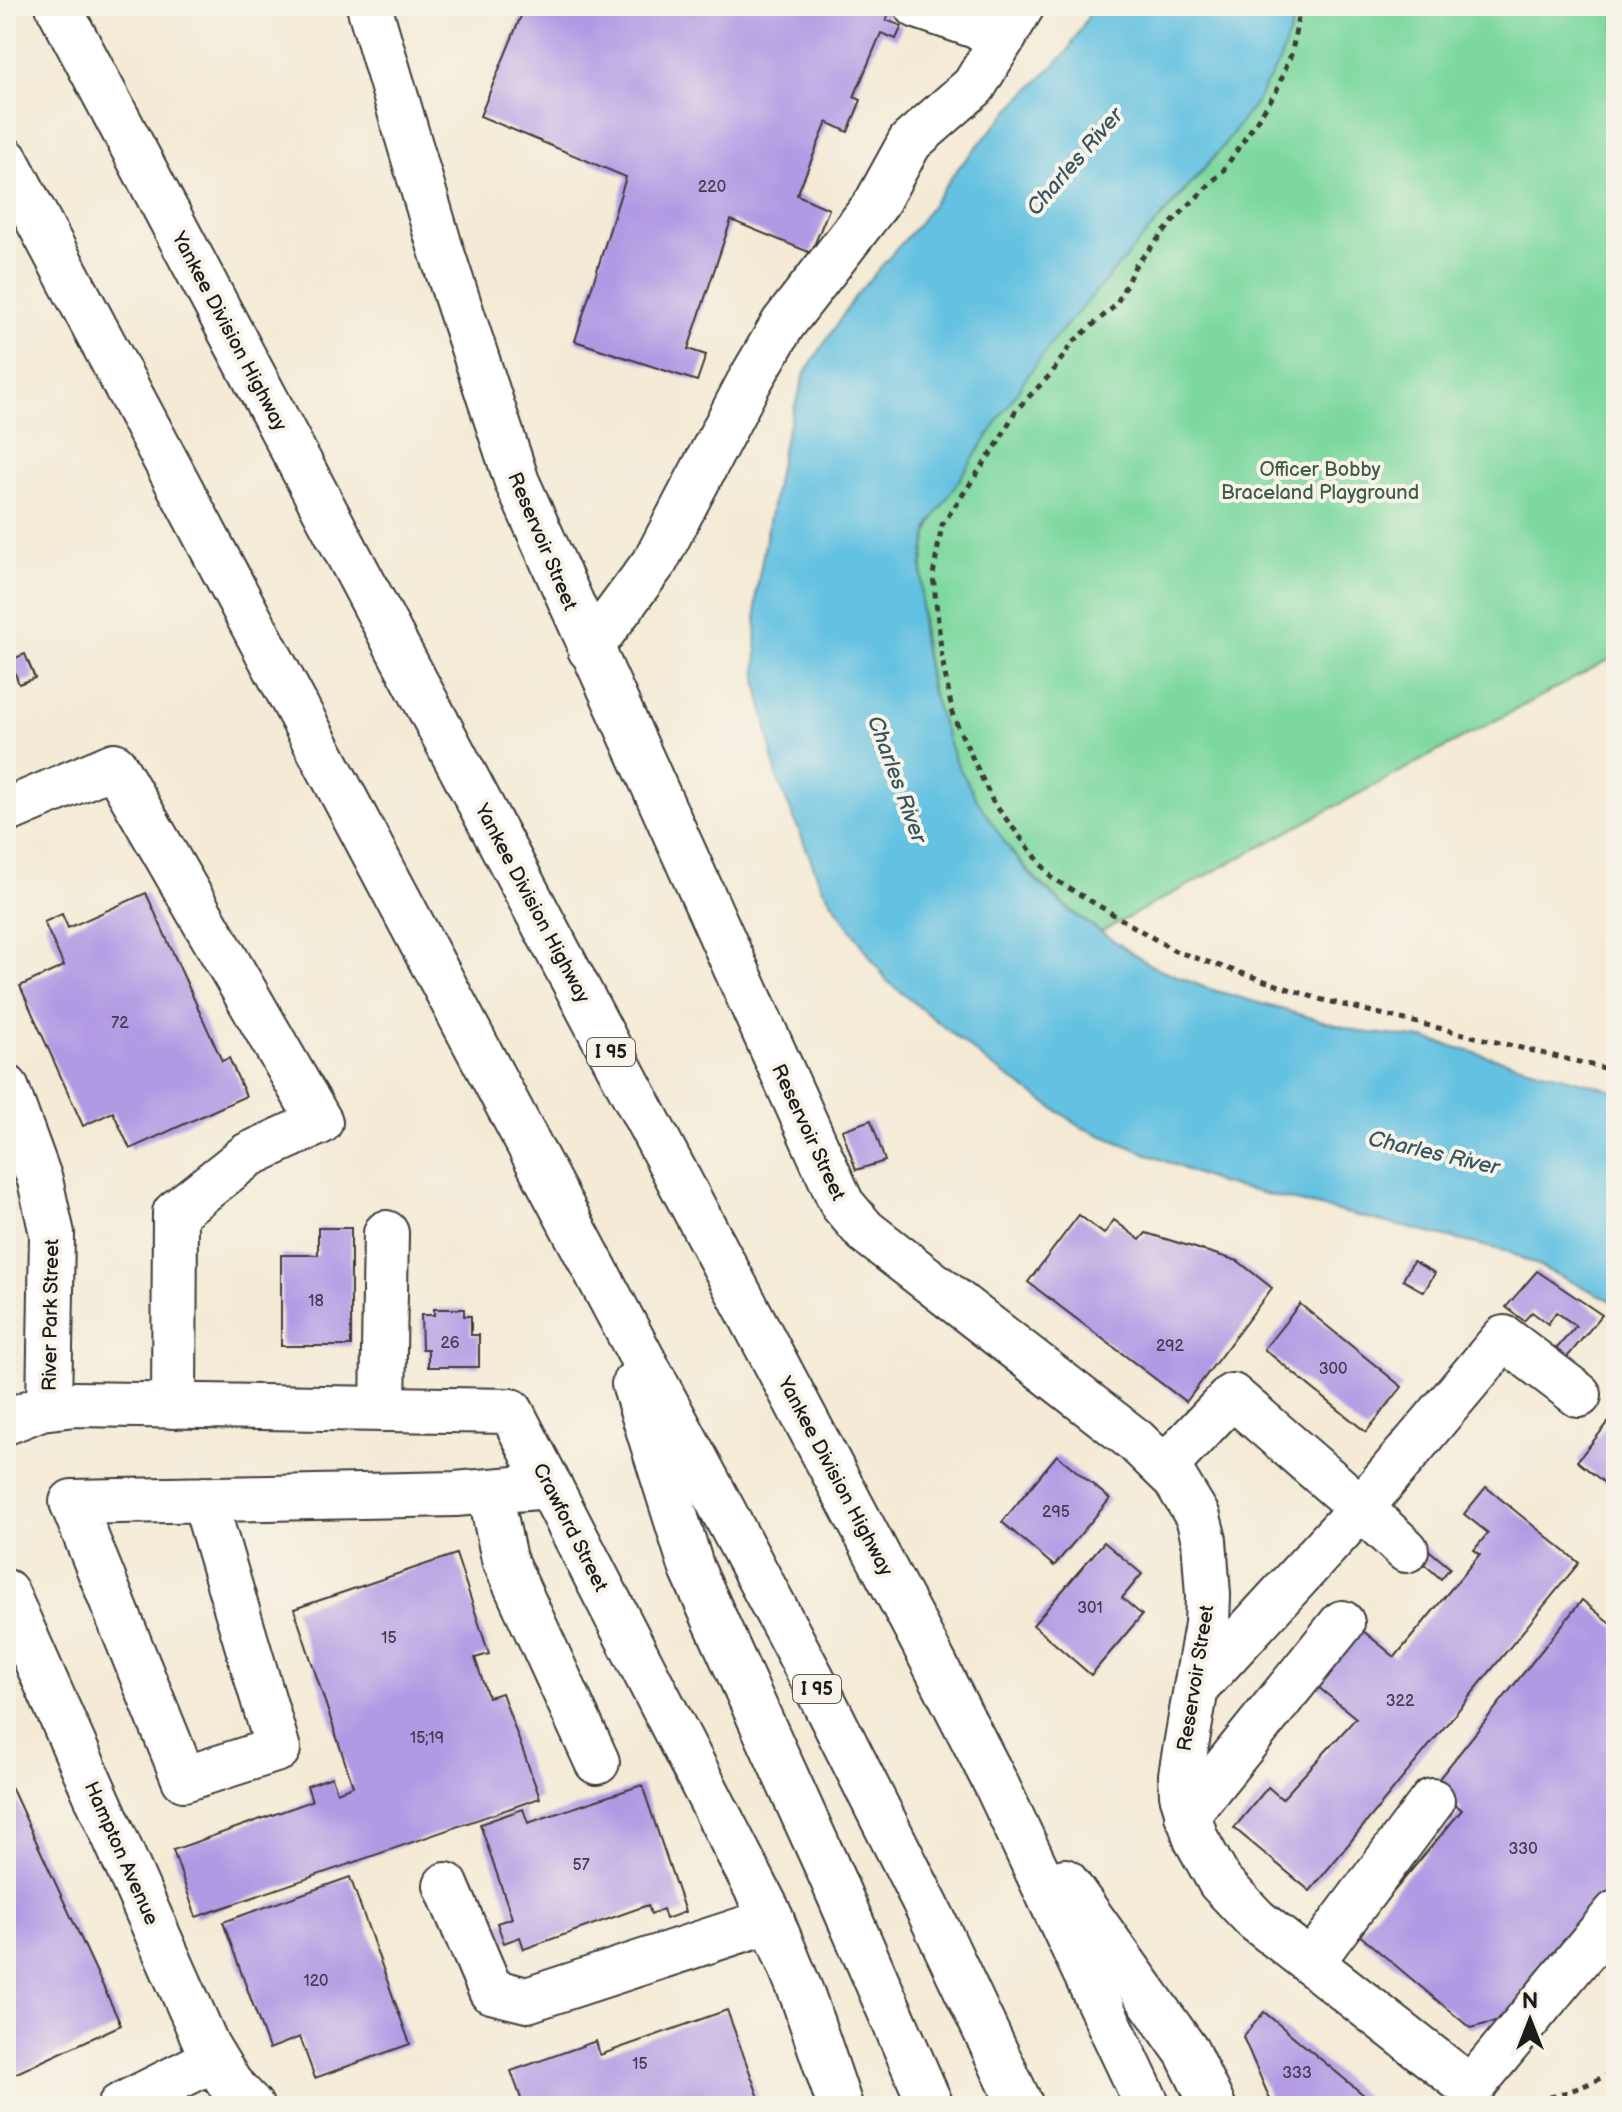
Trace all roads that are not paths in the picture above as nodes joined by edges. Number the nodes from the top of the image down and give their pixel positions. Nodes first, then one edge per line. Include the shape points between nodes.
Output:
1 (58, 6) edge
2 (917, 6) edge
3 (371, 7) edge
4 (1013, 21) edge
5 (6, 160) edge
6 (590, 649) junction
7 (6, 811) edge
8 (6, 1087) edge
9 (386, 1233) dead end
10 (600, 1279) junction
11 (1579, 1395) dead end
12 (49, 1406) junction
13 (174, 1406) junction
14 (383, 1409) junction
15 (6, 1422) edge
16 (1164, 1468) junction
17 (550, 1486) junction
18 (490, 1492) junction
19 (204, 1499) junction
20 (1361, 1508) junction
21 (1406, 1550) dead end
22 (6, 1592) edge
23 (1342, 1623) dead end
24 (1196, 1688) junction
25 (597, 1762) dead end
26 (996, 1784) junction
27 (1432, 1801) dead end
28 (1187, 1815) junction
29 (446, 1885) dead end
30 (1616, 1913) edge
31 (772, 1920) junction
32 (1311, 1963) junction
33 (214, 2059) junction
34 (120, 2106) edge
35 (251, 2106) edge
36 (840, 2106) edge
37 (931, 2106) edge
38 (1021, 2106) edge
39 (1148, 2106) edge
40 (1213, 2106) edge

1 - 26 main road, Yankee Division Highway / I 95
2 - 4 main road
3 - 6 main road, Reservoir Street via 504,448
4 - 6 main road via 974,86 910,142 876,204 783,324 656,560
5 - 10 main road, I 95
6 - 16 main road, Reservoir Street via 834,1189 852,1218
7 - 13 main road via 114,765 320,1122 248,1155 175,1213
8 - 12 main road, River Park Street via 40,1180 52,1234
9 - 14 main road
10 - 37 main road via 692,1569
10 - 38 main road, I 95 via 865,1783
11 - 20 main road via 1504,1338
12 - 13 main road, Crawford Street
12 - 15 main road, Crawford Street
13 - 14 main road, Crawford Street
14 - 17 main road, Crawford Street via 511,1411
16 - 20 main road via 1232,1396
16 - 24 main road, Reservoir Street via 1188,1498 1204,1540 1207,1624
17 - 18 main road
17 - 31 main road, Crawford Street
18 - 19 main road
18 - 25 main road via 504,1559
19 - 19 main road via 72,1502 184,1779 278,1749
20 - 21 main road
20 - 24 main road
22 - 33 main road, Hampton Avenue
23 - 28 main road
24 - 28 main road, Reservoir Street via 1181,1775
26 - 39 main road, Yankee Division Highway / I 95
26 - 40 main road via 1187,2052
27 - 32 main road
28 - 32 main road, Reservoir Street via 1220,1882 1256,1920
29 - 31 main road via 491,1991 527,2000
30 - 32 main road, Reservoir Street via 1471,2088
31 - 36 main road, Crawford Street
33 - 34 main road
33 - 35 main road, Hampton Avenue

